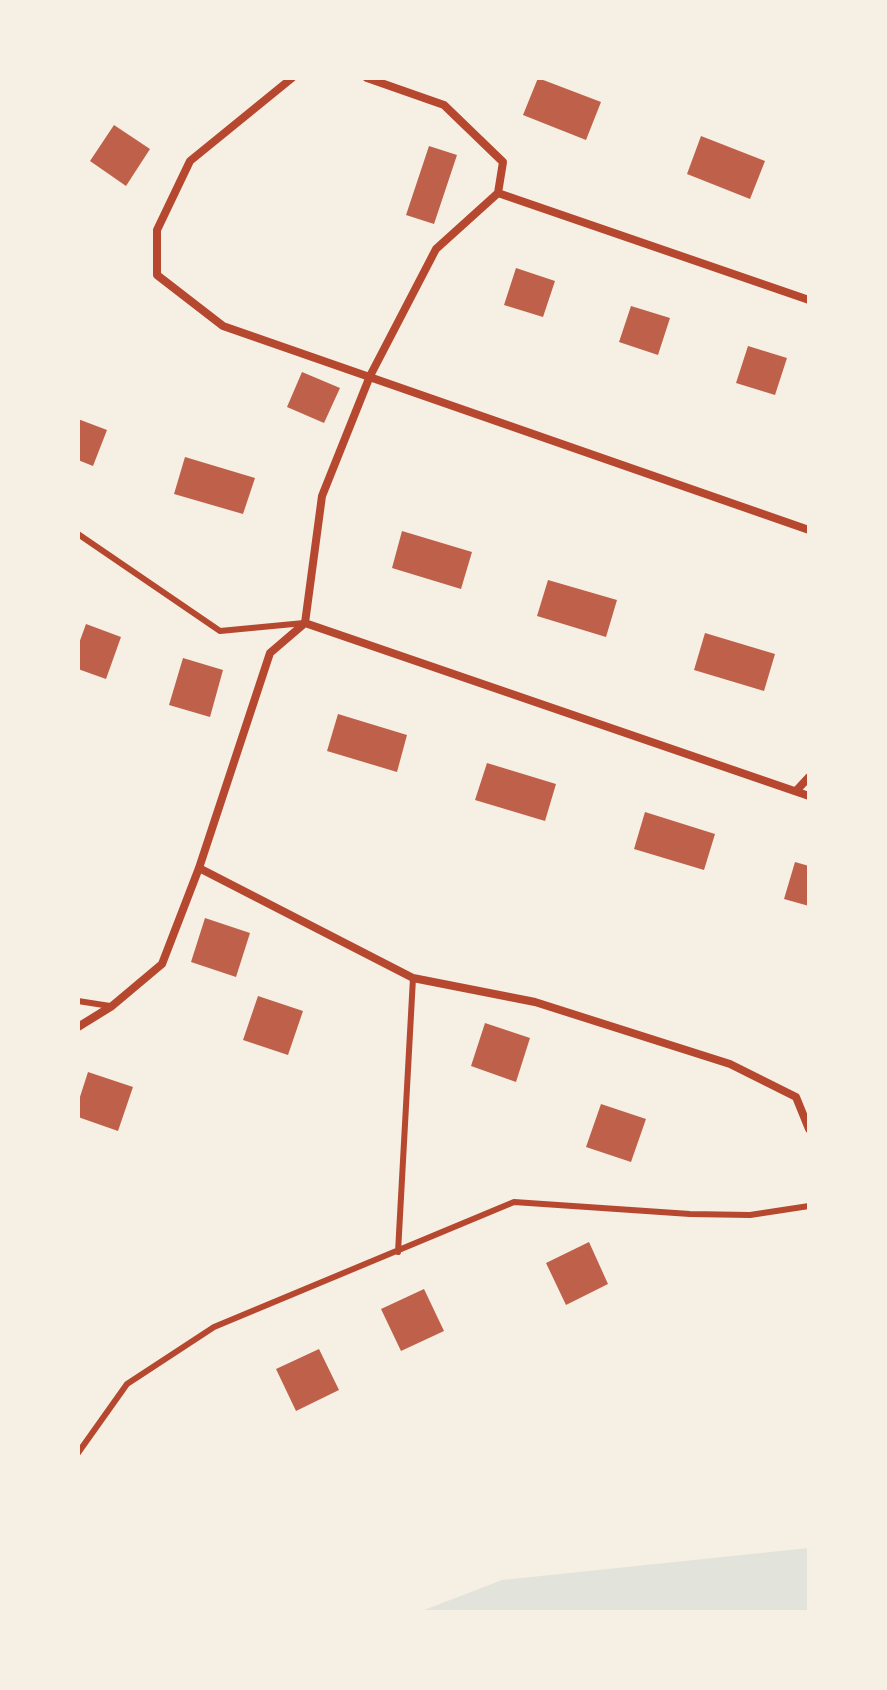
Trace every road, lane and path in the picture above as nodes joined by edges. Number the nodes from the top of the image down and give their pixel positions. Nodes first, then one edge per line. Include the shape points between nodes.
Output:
1 (292, 78) edge
2 (367, 78) edge
3 (498, 193) junction
4 (809, 300) edge
5 (370, 376) junction
6 (809, 530) edge
7 (78, 534) edge
8 (305, 623) junction
9 (809, 777) edge
10 (796, 791) junction
11 (809, 796) edge
12 (199, 868) junction
13 (413, 978) junction
14 (78, 1001) edge
15 (112, 1006) junction
16 (78, 1027) edge
17 (809, 1129) edge
18 (809, 1206) edge
19 (398, 1252) junction
20 (78, 1453) edge

1 - 5 street via 190,161 157,230 157,275 223,326
2 - 3 street via 444,105 503,162
3 - 4 street
3 - 5 street via 436,249
5 - 6 street
5 - 8 street via 322,496
7 - 8 lane via 220,631
8 - 10 street
8 - 12 street via 270,653
9 - 10 street
10 - 11 street
12 - 13 street
12 - 15 street via 162,964
13 - 17 street via 535,1002 730,1064 796,1097
13 - 19 lane
14 - 15 lane
15 - 16 street
18 - 19 lane via 750,1215 514,1202
19 - 20 lane via 214,1327 127,1384

